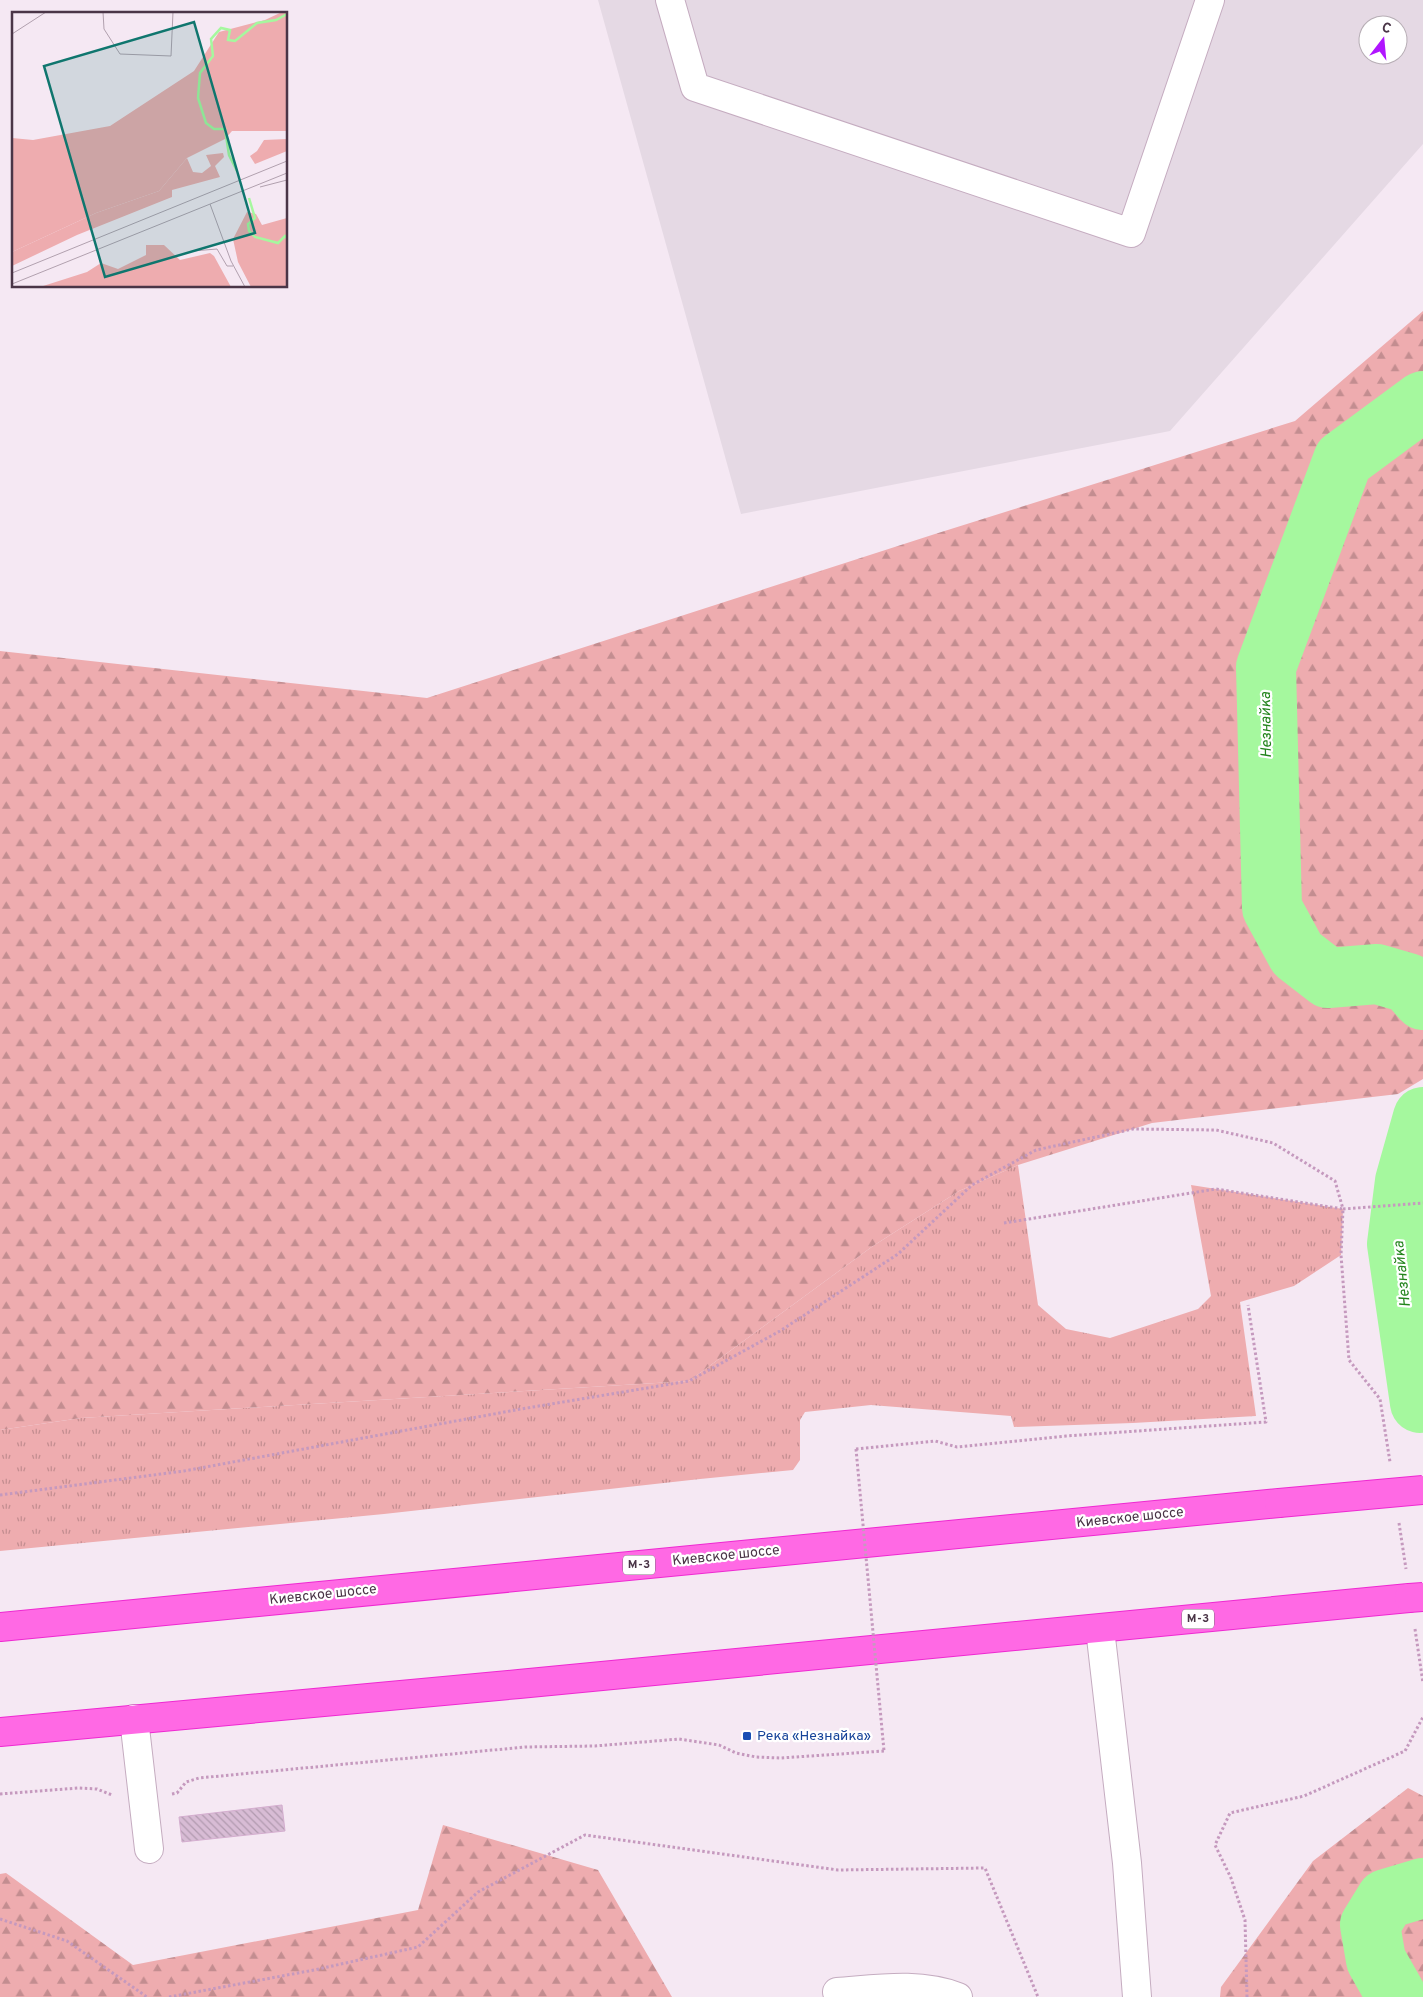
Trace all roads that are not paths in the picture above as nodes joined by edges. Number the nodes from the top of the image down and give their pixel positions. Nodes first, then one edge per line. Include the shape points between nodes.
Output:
1 (670, 0) edge
2 (1210, 0) edge
3 (1423, 1490) edge
4 (1423, 1597) edge
5 (0, 1627) edge
6 (1100, 1629) junction
7 (134, 1719) junction
8 (0, 1732) edge
9 (149, 1849) dead end
10 (837, 1992) dead end
11 (958, 1997) edge
12 (1137, 1997) edge

1 - 2 street via 695,87 1131,233
3 - 5 highway, Киевское шоссе / М-3, bridge
4 - 6 highway, М-3, bridge
6 - 7 highway, М-3
6 - 12 street via 1127,1863
7 - 8 highway, М-3
7 - 9 street
10 - 11 street via 900,1987 942,1991

